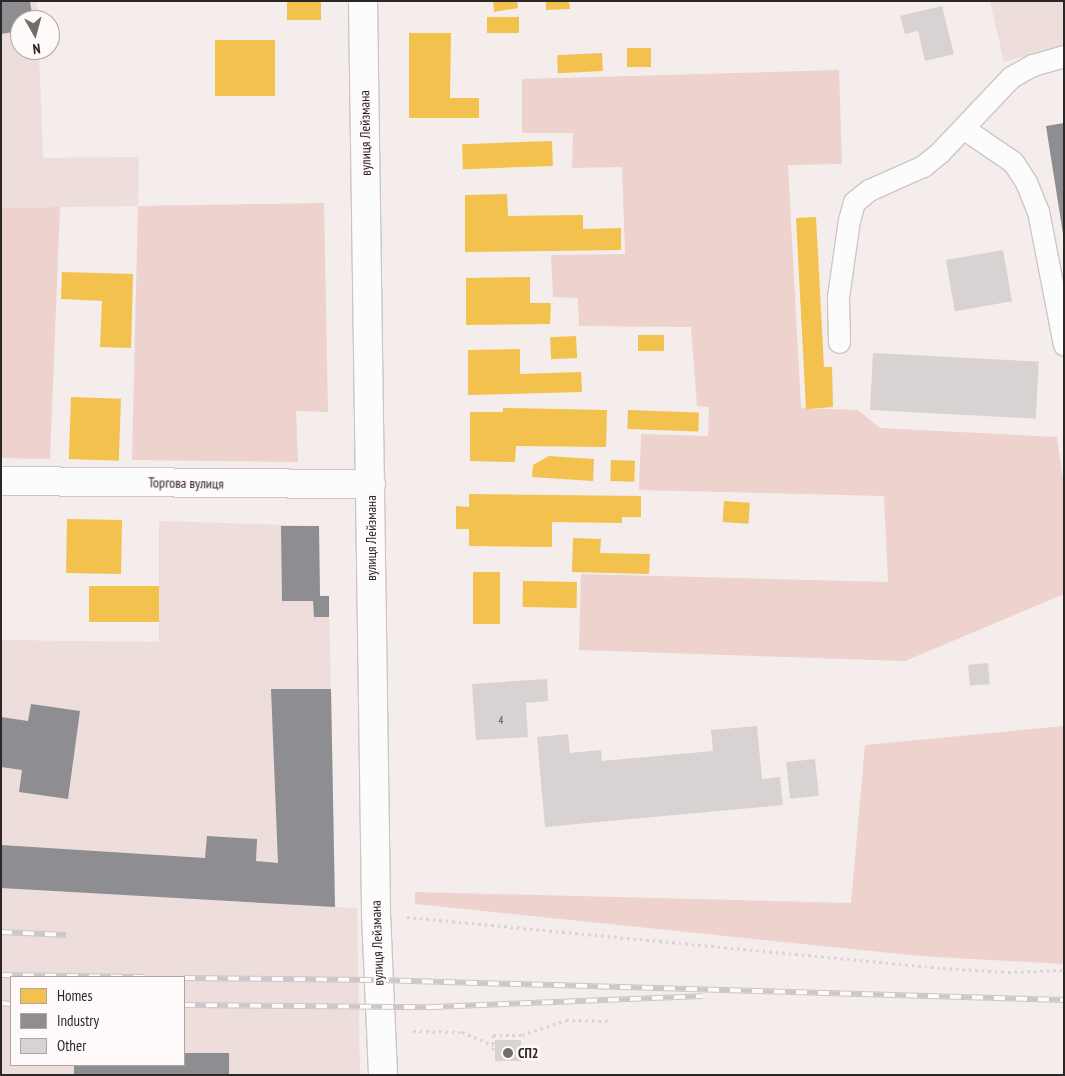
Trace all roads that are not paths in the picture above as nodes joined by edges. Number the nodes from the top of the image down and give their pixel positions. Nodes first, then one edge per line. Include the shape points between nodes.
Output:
1 (363, 1) edge
2 (1064, 56) edge
3 (963, 128) junction
4 (839, 342) dead end
5 (1064, 345) edge
6 (1, 481) edge
7 (371, 484) junction
8 (382, 1075) edge

1 - 7 street, вулиця Лейзмана
2 - 3 lane via 1033,65 1011,77
3 - 4 lane via 923,166 869,190 854,202 848,220 838,297
3 - 5 lane via 1013,162 1026,182 1038,212
6 - 7 street, Торгова вулиця
7 - 8 street, вулиця Лейзмана via 376,914

